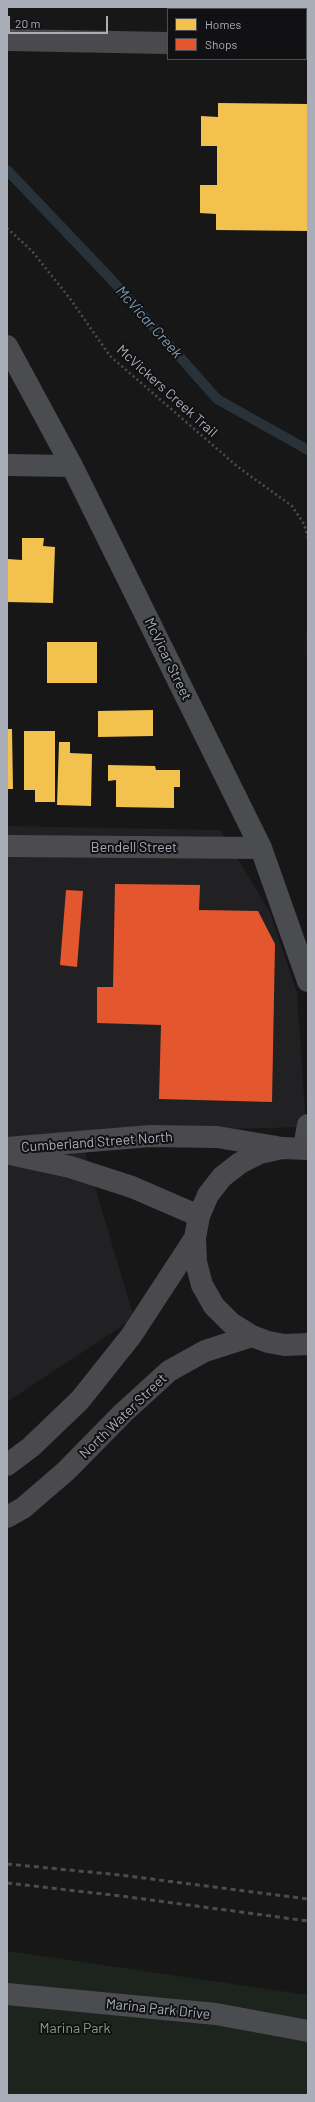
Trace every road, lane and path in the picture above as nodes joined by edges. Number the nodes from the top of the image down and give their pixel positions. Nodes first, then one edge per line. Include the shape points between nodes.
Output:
1 (7, 40) edge
2 (167, 43) edge
3 (7, 228) edge
4 (7, 346) edge
5 (7, 465) edge
6 (72, 466) junction
7 (308, 538) edge
8 (308, 633) edge
9 (308, 650) edge
10 (7, 846) edge
11 (261, 848) junction
12 (308, 981) edge
13 (308, 1125) edge
14 (7, 1148) edge
15 (282, 1148) junction
16 (306, 1149) edge
17 (7, 1153) edge
18 (199, 1216) junction
19 (195, 1238) junction
20 (252, 1336) junction
21 (306, 1346) edge
22 (7, 1465) edge
23 (7, 1518) edge
24 (7, 1994) edge
25 (308, 2031) edge

1 - 2 main road
3 - 7 path, McVickers Creek Trail via 32,251 71,300 110,356 238,466 292,506 304,524
4 - 6 street, McVicar Street
5 - 6 street
6 - 11 street, McVicar Street
8 - 9 path
10 - 11 street, Bendell Street
11 - 12 street, McVicar Street
13 - 16 street
14 - 15 main road, Cumberland Street North via 150,1136 217,1137
15 - 16 main road
15 - 18 main road via 260,1153 240,1163 222,1177 208,1195
17 - 18 main road, Cumberland Street North via 70,1167 132,1186
18 - 19 main road
19 - 20 main road via 196,1262 205,1290 214,1306 231,1323
19 - 22 main road via 131,1336 80,1400 31,1447
20 - 21 main road via 268,1342
20 - 23 main road, North Water Street via 205,1351 169,1371 66,1471 24,1508
24 - 25 street, Marina Park Drive via 216,2014

